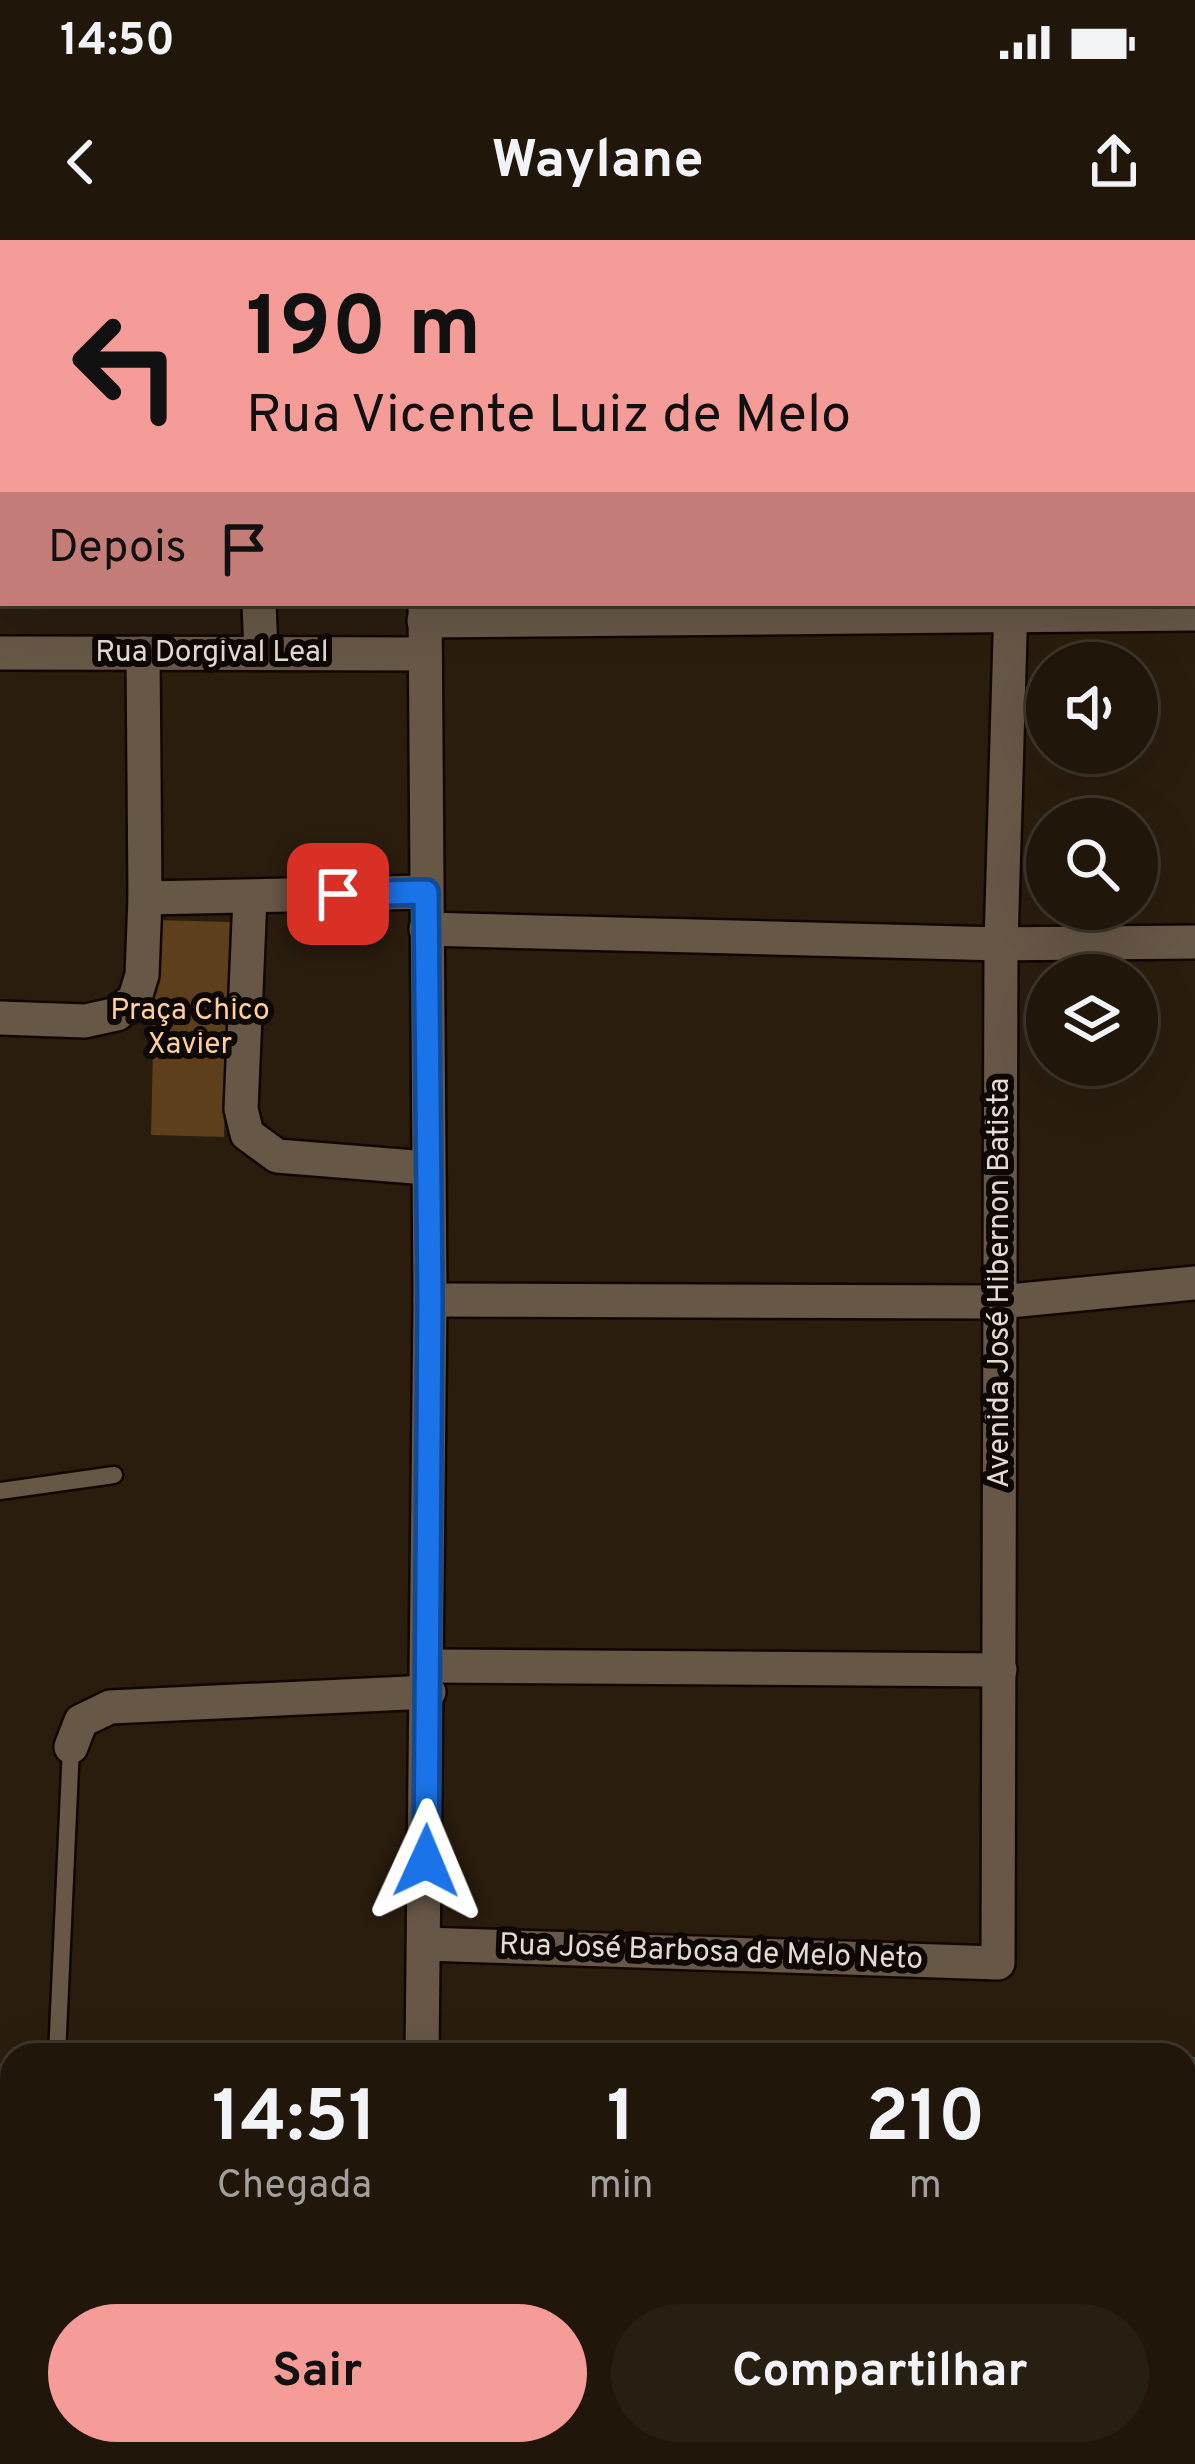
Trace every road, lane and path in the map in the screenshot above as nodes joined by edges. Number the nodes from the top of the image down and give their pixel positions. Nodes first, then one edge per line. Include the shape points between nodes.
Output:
1 (259, 606) edge
2 (1011, 609) edge
3 (1195, 614) edge
4 (425, 626) edge
5 (0, 652) edge
6 (143, 653) junction
7 (261, 653) junction
8 (426, 892) junction
9 (250, 897) junction
10 (145, 898) junction
11 (426, 929) junction
12 (1195, 942) edge
13 (1001, 944) junction
14 (0, 1018) edge
15 (427, 1168) junction
16 (1195, 1283) edge
17 (430, 1300) junction
18 (999, 1302) junction
19 (114, 1475) dead end
20 (0, 1490) edge
21 (1000, 1670) junction
22 (429, 1679) junction
23 (70, 1747) joint
24 (424, 1944) junction
25 (998, 1963) joint
26 (58, 2043) edge
27 (422, 2043) edge

1 - 7 street
2 - 3 street, Rua Dorgival Leal
2 - 4 street, Rua Dorgival Leal
2 - 13 street, Avenida José Hibernon Batista
4 - 7 street, Rua Dorgival Leal
4 - 8 street
5 - 6 street, Rua Dorgival Leal
6 - 7 street, Rua Dorgival Leal
6 - 10 street
8 - 9 street
8 - 11 street
9 - 10 street
9 - 15 street via 241,1109 247,1134 277,1156
10 - 14 street via 142,975 135,998 117,1014
11 - 13 street
11 - 15 street
12 - 13 street
13 - 18 street, Avenida José Hibernon Batista
15 - 17 street
16 - 18 street
17 - 18 street
17 - 22 street
18 - 21 street, Avenida José Hibernon Batista
19 - 20 lane
21 - 22 street
21 - 25 street, Avenida José Hibernon Batista
22 - 23 street via 110,1707 81,1721
22 - 24 street
23 - 26 lane
24 - 25 street, Rua José Barbosa de Melo Neto
24 - 27 street

